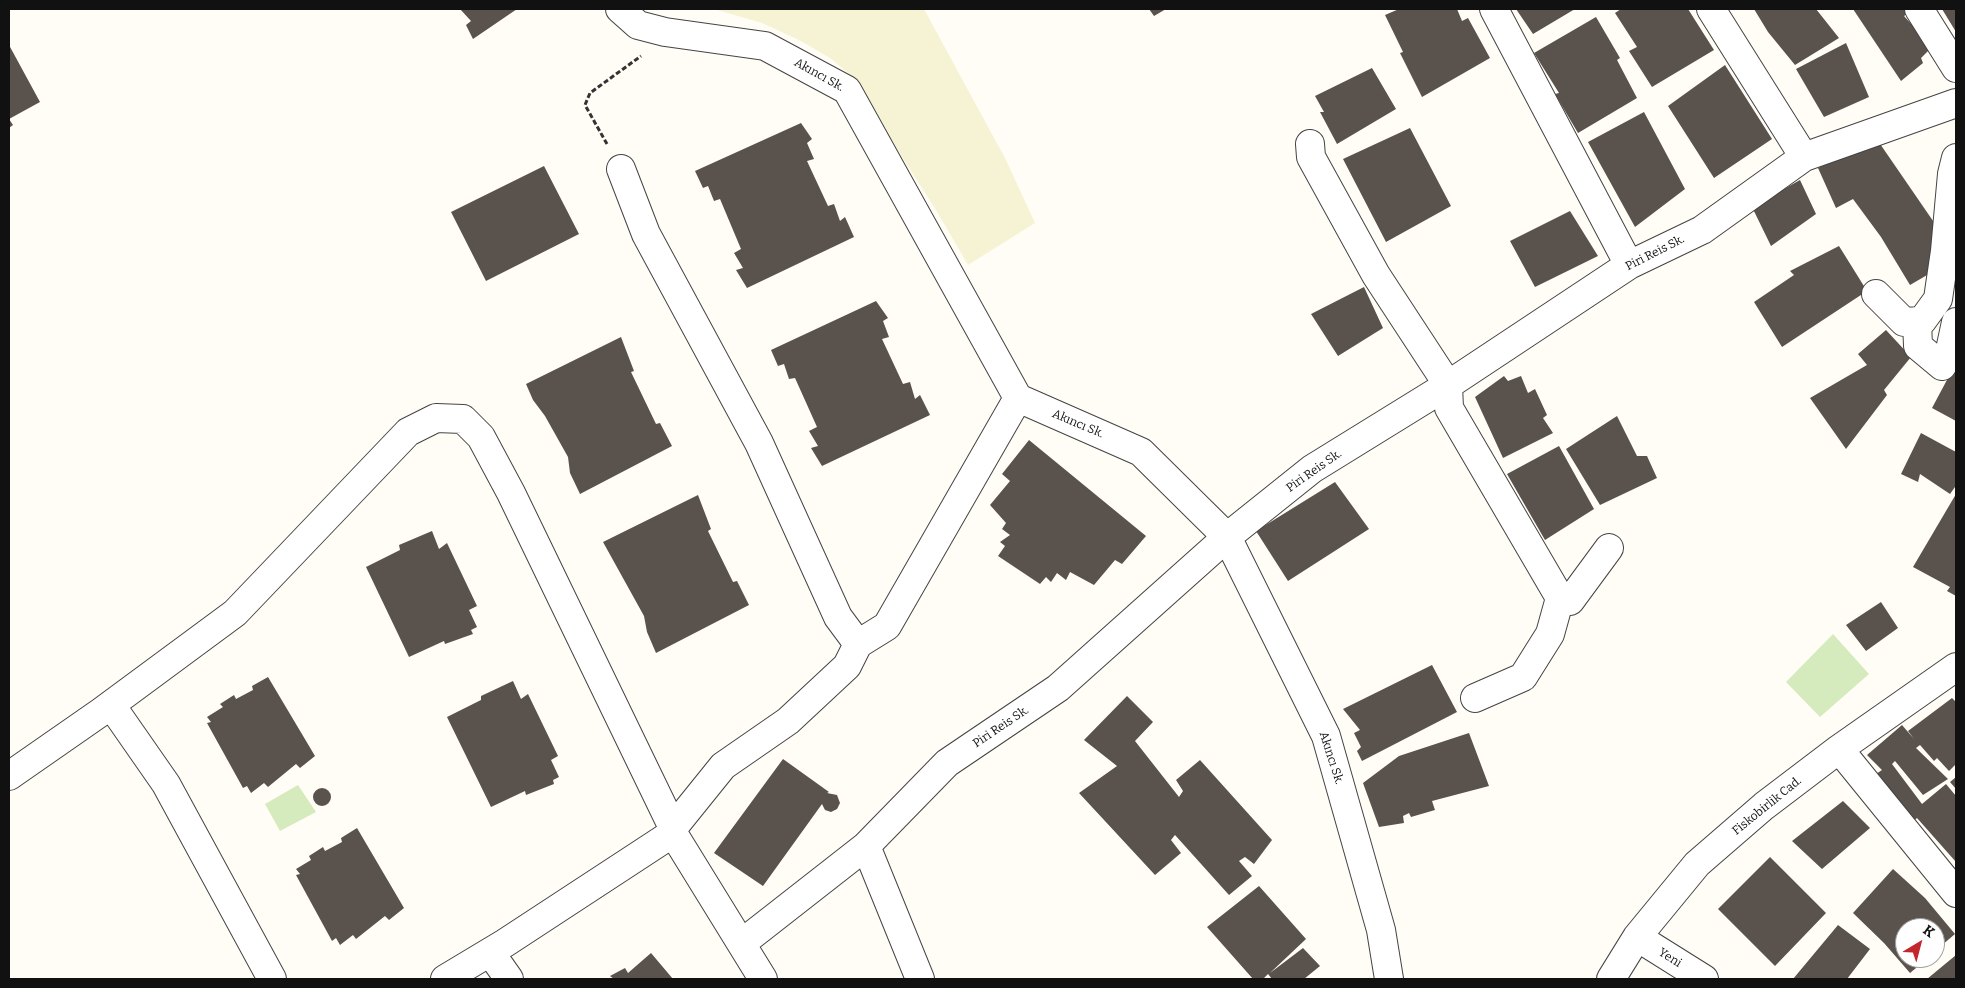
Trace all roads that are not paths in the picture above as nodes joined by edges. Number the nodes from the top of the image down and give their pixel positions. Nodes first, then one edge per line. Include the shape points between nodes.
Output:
1 (620, 9) edge
2 (1494, 9) edge
3 (1711, 9) edge
4 (1919, 9) edge
5 (1956, 68) edge
6 (1956, 103) edge
7 (1310, 144) dead end
8 (1804, 157) junction
9 (1956, 158) edge
10 (621, 169) road end
11 (1629, 265) junction
12 (1876, 294) dead end
13 (1917, 321) junction
14 (1956, 322) edge
15 (1448, 385) junction
16 (1018, 398) junction
17 (1227, 537) junction
18 (1609, 548) dead end
19 (1560, 598) junction
20 (858, 644) junction
21 (1955, 670) edge
22 (1475, 698) dead end
23 (111, 705) junction
24 (1839, 749) junction
25 (9, 776) edge
26 (673, 831) junction
27 (866, 846) junction
28 (1956, 893) edge
29 (1637, 937) junction
30 (742, 943) junction
31 (490, 952) junction
32 (272, 979) edge
33 (446, 979) edge
34 (509, 979) edge
35 (763, 979) edge
36 (920, 979) edge
37 (1389, 979) edge
38 (1612, 979) edge
39 (1704, 979) edge

1 - 16 street, Akıncı Sk. via 638,25 765,46 847,90
2 - 11 street
3 - 8 street
4 - 5 street
6 - 8 street, Piri Reis Sk.
7 - 15 street via 1311,157 1376,275
8 - 11 street, Piri Reis Sk. via 1702,230
9 - 13 street via 1938,299 1922,321
10 - 20 street via 646,234 759,443 838,617
11 - 15 street, Piri Reis Sk.
12 - 13 street via 1904,322
13 - 14 street via 1918,346 1942,366 1949,355
15 - 17 street, Piri Reis Sk. via 1312,469
15 - 19 street via 1449,408
16 - 17 street, Akıncı Sk. via 1141,452
16 - 20 street via 887,626
17 - 27 street, Piri Reis Sk. via 1058,688 947,763
17 - 37 street, Akıncı Sk. via 1326,736 1381,930
18 - 19 street via 1570,601
19 - 22 street via 1550,634 1524,677
20 - 26 street via 847,666 788,721 723,766
21 - 24 street, Fiskobirlik Cad.
23 - 25 street
23 - 26 street via 235,612 408,432 436,418 463,419 480,437 511,494
23 - 32 street via 166,784
24 - 28 street
24 - 29 street, Fiskobirlik Cad. via 1764,806 1697,864
26 - 30 street
26 - 31 street
27 - 30 street, Piri Reis Sk.
27 - 36 street
29 - 38 street, Fiskobirlik Cad.
29 - 39 street, Yeni
30 - 35 street
31 - 33 street
31 - 34 street

